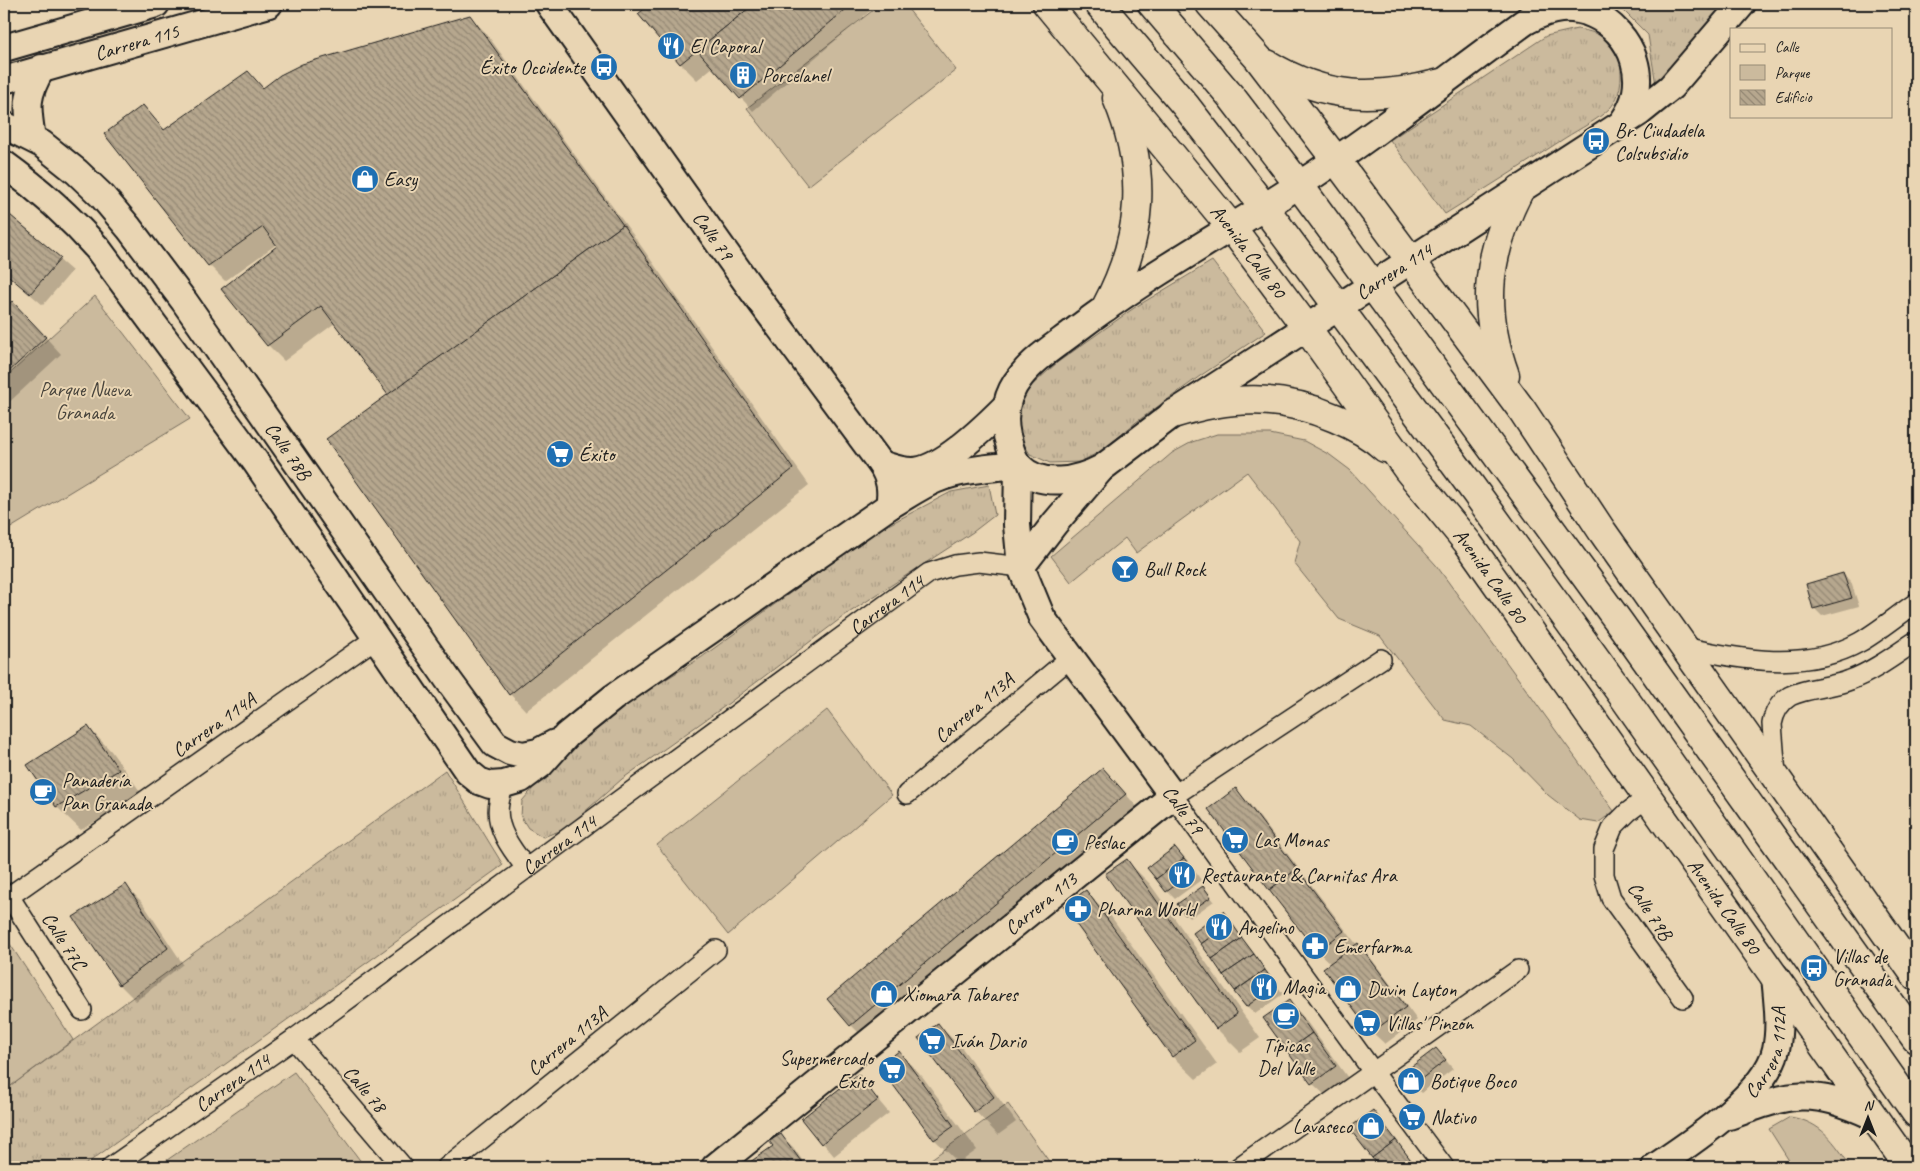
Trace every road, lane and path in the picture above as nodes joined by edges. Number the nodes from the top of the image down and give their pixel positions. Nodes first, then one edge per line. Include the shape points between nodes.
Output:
1 (156, 4) edge
2 (269, 4) edge
3 (549, 4) edge
4 (1047, 4) edge
5 (1099, 4) edge
6 (1152, 4) edge
7 (1210, 4) edge
8 (1545, 4) edge
9 (1742, 4) edge
10 (1526, 20) junction
11 (4, 48) edge
12 (1093, 58) junction
13 (1258, 58) junction
14 (42, 68) junction
15 (4, 80) edge
16 (1440, 83) junction
17 (1622, 124) junction
18 (4, 125) edge
19 (32, 138) junction
20 (1336, 160) junction
21 (4, 164) edge
22 (1299, 185) junction
23 (1520, 189) junction
24 (1264, 207) junction
25 (1232, 228) junction
26 (1411, 259) junction
27 (1372, 284) junction
28 (1338, 306) junction
29 (1106, 307) junction
30 (1306, 327) junction
31 (1006, 406) junction
32 (1522, 410) junction
33 (1173, 414) junction
34 (882, 464) junction
35 (1018, 465) junction
36 (1102, 468) junction
37 (1408, 470) junction
38 (889, 506) junction
39 (1022, 567) junction
40 (1916, 602) edge
41 (376, 638) junction
42 (1916, 641) edge
43 (1684, 647) junction
44 (1070, 658) junction
45 (1380, 659) dead end
46 (567, 735) junction
47 (1776, 777) junction
48 (504, 784) junction
49 (907, 794) dead end
50 (1173, 796) junction
51 (1648, 797) junction
52 (528, 869) junction
53 (6, 898) edge
54 (716, 950) dead end
55 (1518, 970) dead end
56 (1775, 976) junction
57 (1916, 976) edge
58 (1683, 998) dead end
59 (82, 1010) dead end
60 (294, 1040) junction
61 (1916, 1040) edge
62 (1374, 1073) junction
63 (1916, 1113) edge
64 (1873, 1116) junction
65 (1726, 1117) junction
66 (1671, 1163) edge
67 (111, 1167) edge
68 (403, 1167) edge
69 (447, 1167) edge
70 (715, 1167) edge
71 (1240, 1167) edge
72 (1444, 1167) edge
73 (1909, 1167) edge

1 - 11 street, Carrera 115
2 - 14 street, Carrera 115
3 - 34 street, Calle 79 via 752,290
4 - 12 highway, Avenida Calle 80
5 - 24 highway, Avenida Calle 80 via 1185,105
6 - 22 highway via 1233,99
7 - 13 highway
8 - 10 street
9 - 17 street, Carrera 114 via 1670,87
10 - 16 street
10 - 17 street via 1561,9 1579,10 1597,16 1625,39 1637,73 1632,109
12 - 25 highway, Avenida Calle 80
12 - 29 highway via 1113,88 1127,122 1135,156 1138,191 1133,240
13 - 16 highway via 1316,88 1349,94 1379,95
13 - 20 highway
14 - 15 street, Carrera 115
14 - 19 street via 29,94
16 - 20 street
17 - 23 street, Carrera 114
18 - 19 street, Calle 78B
19 - 46 street, Calle 78B via 90,184 129,228 184,301 495,744 523,755 538,752
20 - 22 street
20 - 26 highway
21 - 41 street, Calle 78B via 71,218 98,249 255,461
22 - 24 street
22 - 27 highway
23 - 26 street, Carrera 114
23 - 32 highway via 1498,237 1489,289 1490,321 1496,352
24 - 25 street
24 - 28 highway, Avenida Calle 80
25 - 29 street
25 - 30 highway, Avenida Calle 80
26 - 27 street, Carrera 114
26 - 32 highway
27 - 28 street, Carrera 114
27 - 61 highway via 1619,622
28 - 30 street, Carrera 114
28 - 63 highway, Avenida Calle 80 via 1614,684
29 - 31 street via 1038,359 1014,386
30 - 33 street, Carrera 114
30 - 37 highway, Avenida Calle 80
31 - 34 street via 981,431 928,468 898,470
31 - 35 street via 1004,420
32 - 43 highway
33 - 36 street, Carrera 114
33 - 37 highway via 1229,400 1287,403 1349,424 1381,444
34 - 38 street, Calle 79 via 890,484
35 - 36 street, Carrera 114 via 1033,475 1055,481 1089,475
35 - 38 street via 954,473 922,486
35 - 39 street, Calle 79
36 - 39 street
37 - 51 highway, Avenida Calle 80 via 1468,543
38 - 46 street via 614,697
39 - 44 street, Calle 79 via 1042,618
39 - 52 street, Carrera 114 via 979,562 929,573
40 - 43 street via 1860,642 1803,659 1750,660
41 - 48 street, Calle 78B via 468,772 490,785
41 - 53 street, Carrera 114A
42 - 47 street via 1850,680 1800,692 1780,705 1772,724
43 - 47 highway
44 - 49 street, Carrera 113A
44 - 50 street, Calle 79
45 - 50 street, Carrera 113
46 - 48 street via 540,765 521,779
47 - 57 highway
48 - 52 street via 498,805 501,826 509,846
50 - 62 street, Calle 79
50 - 70 street, Carrera 113
51 - 56 highway, Avenida Calle 80
51 - 58 street, Calle 79B via 1613,827 1604,849 1604,875 1611,898
52 - 60 street, Carrera 114
53 - 59 street, Calle 77C
54 - 69 street, Carrera 113A
55 - 62 street
56 - 64 highway, Avenida Calle 80
56 - 65 street, Carrera 112A via 1776,1050 1767,1069
60 - 67 street, Carrera 114
60 - 68 street, Calle 78
62 - 71 street
62 - 72 street, Calle 79
64 - 65 street, Carrera 112A via 1847,1104 1808,1095 1786,1097
64 - 73 highway, Avenida Calle 80
65 - 66 street, Carrera 112A

